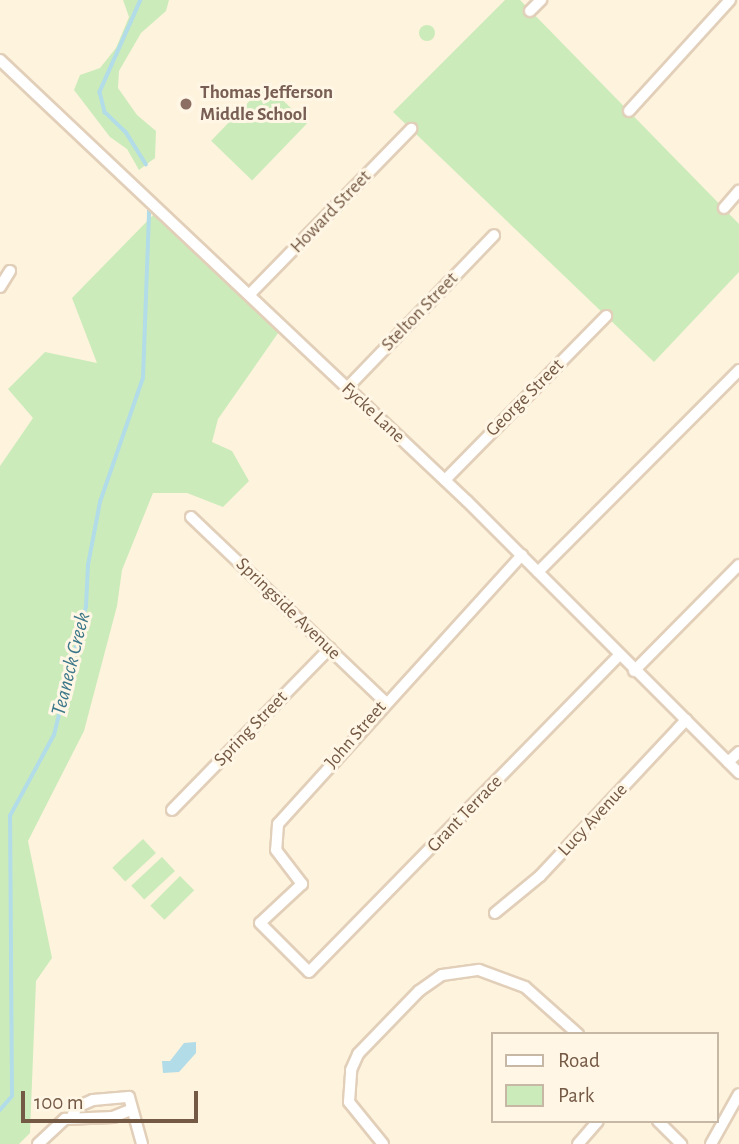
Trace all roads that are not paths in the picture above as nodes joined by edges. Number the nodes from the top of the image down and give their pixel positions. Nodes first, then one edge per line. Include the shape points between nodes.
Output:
1 (541, 0) edge
2 (730, 0) edge
3 (530, 11) dead end
4 (0, 60) edge
5 (629, 111) dead end
6 (411, 129) dead end
7 (739, 191) edge
8 (724, 208) dead end
9 (494, 235) dead end
10 (10, 271) dead end
11 (0, 287) edge
12 (250, 294) junction
13 (606, 316) dead end
14 (739, 370) edge
15 (347, 388) junction
16 (445, 480) junction
17 (191, 517) dead end
18 (522, 555) junction
19 (739, 565) edge
20 (538, 572) junction
21 (330, 648) junction
22 (619, 656) junction
23 (634, 671) junction
24 (385, 702) junction
25 (686, 720) junction
26 (739, 752) edge
27 (728, 762) junction
28 (739, 773) edge
29 (172, 810) dead end
30 (495, 913) dead end
31 (260, 923) joint
32 (576, 1032) edge
33 (739, 1094) edge
34 (130, 1110) junction
35 (71, 1118) junction
36 (596, 1123) edge
37 (660, 1123) edge
38 (38, 1144) edge
39 (142, 1144) edge
40 (383, 1144) edge
41 (578, 1144) edge
42 (681, 1144) edge
43 (711, 1144) edge

1 - 3 street
2 - 5 street
4 - 12 street, Fycke Lane
6 - 12 street, Howard Street
7 - 8 street
9 - 15 street, Stelton Street
10 - 11 street
12 - 15 street, Fycke Lane
13 - 16 street, George Street
14 - 20 street
15 - 16 street, Fycke Lane
16 - 18 street, Fycke Lane
17 - 21 street, Springside Avenue
18 - 20 street, Fycke Lane
18 - 24 street, John Street
19 - 23 street
20 - 22 street, Fycke Lane
21 - 24 street, Springside Avenue
21 - 29 street, Spring Street
22 - 23 street, Fycke Lane
22 - 31 street, Grant Terrace via 309,972
23 - 25 street, Fycke Lane
24 - 31 street, John Street via 278,824 275,850 302,884
25 - 27 street, Fycke Lane
25 - 30 street, Lucy Avenue via 540,876
26 - 27 street
27 - 28 street, Fycke Lane
32 - 40 street via 525,987 479,970 442,975 419,991 358,1054 351,1070 349,1102
33 - 43 street
34 - 35 street via 97,1119
34 - 35 street via 129,1097 93,1100 77,1107
34 - 39 street
35 - 38 street
36 - 41 street
37 - 42 street

